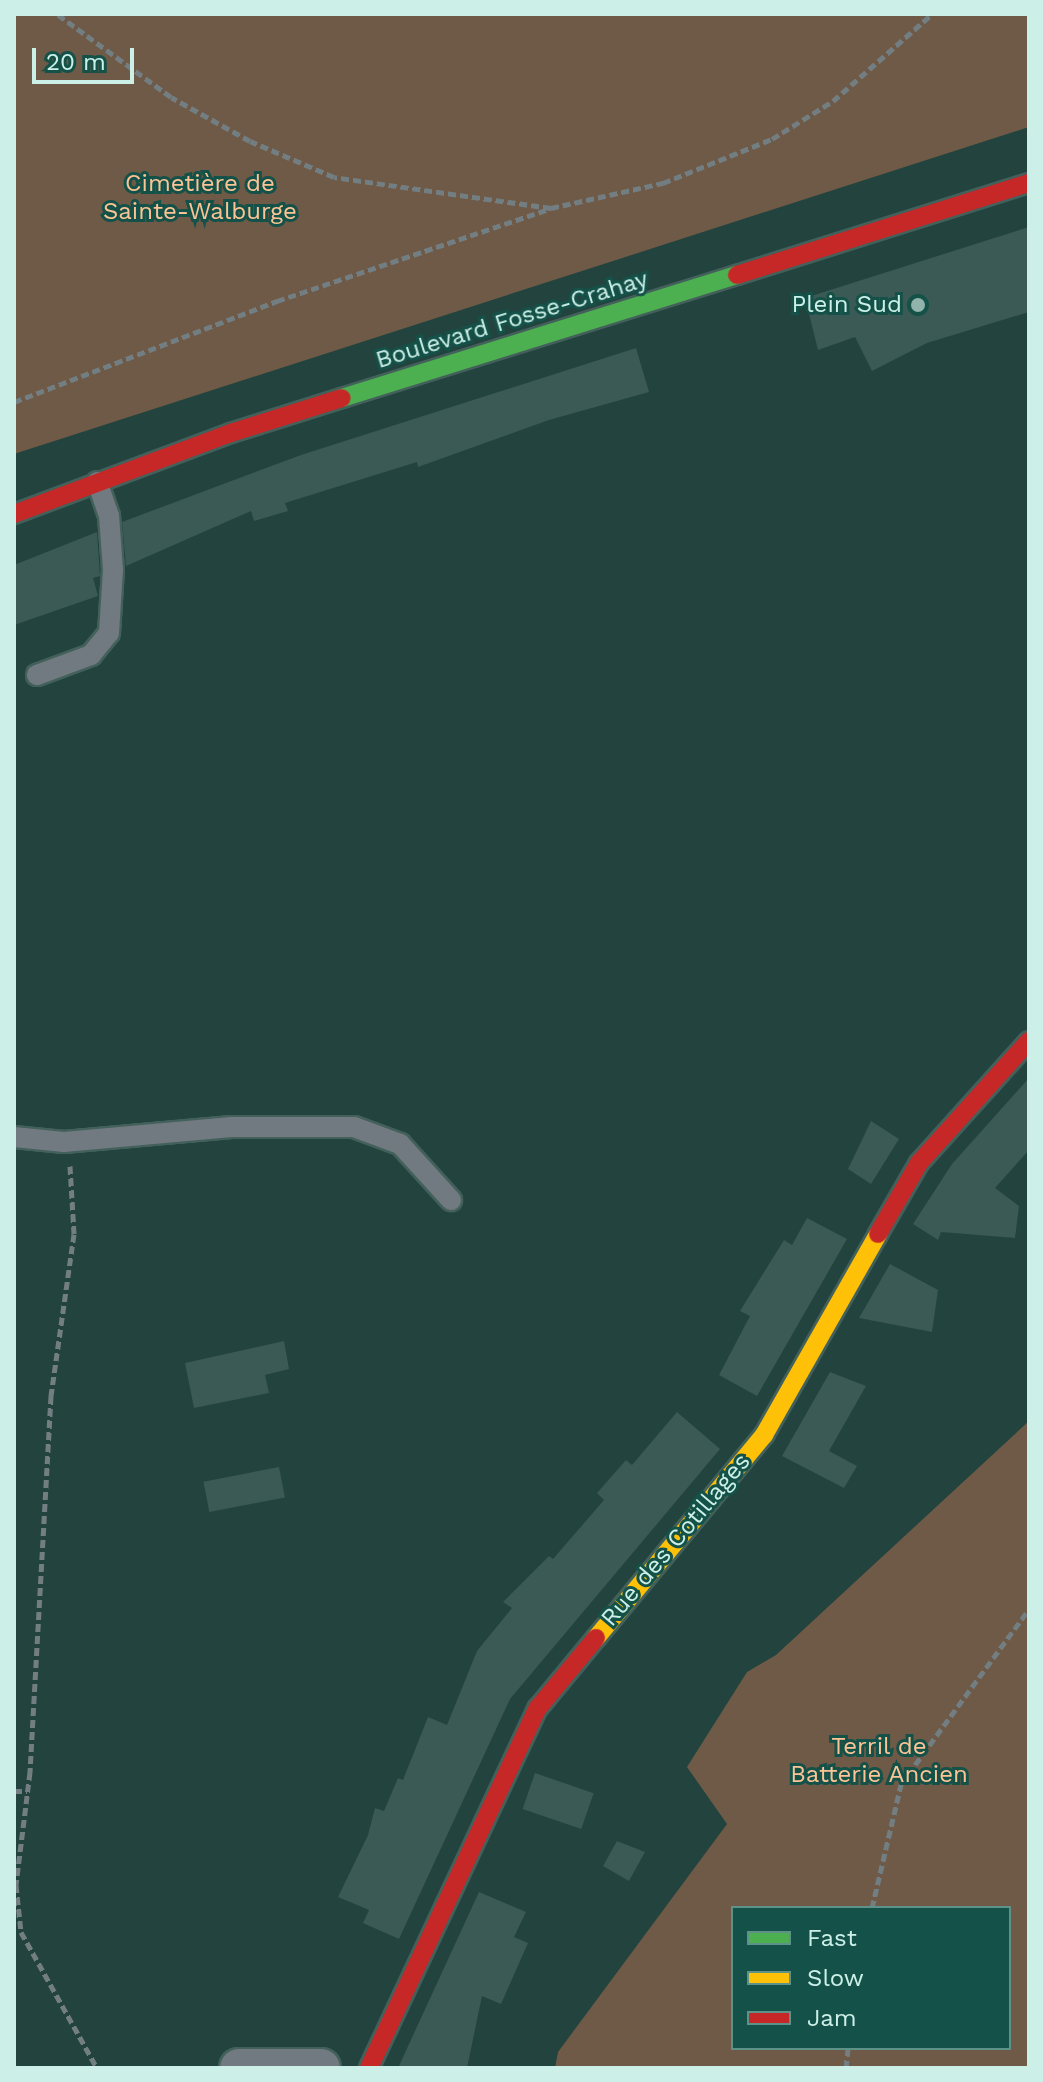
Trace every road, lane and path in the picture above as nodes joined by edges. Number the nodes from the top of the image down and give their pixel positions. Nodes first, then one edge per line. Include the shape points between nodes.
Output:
1 (57, 14) edge
2 (932, 14) edge
3 (1029, 183) edge
4 (551, 208) junction
5 (14, 402) edge
6 (97, 482) junction
7 (14, 514) edge
8 (37, 675) dead end
9 (1029, 1041) edge
10 (14, 1137) edge
11 (64, 1142) junction
12 (451, 1200) dead end
13 (1029, 1609) edge
14 (14, 1791) edge
15 (27, 1791) junction
16 (872, 1906) edge
17 (97, 2068) edge
18 (239, 2068) edge
19 (321, 2068) edge
20 (369, 2068) edge

1 - 4 path via 171,97 250,141 334,177
2 - 4 path via 833,101 772,139 663,183
3 - 6 street, Boulevard Fosse-Crahay via 231,433
4 - 5 path via 277,301
6 - 7 street, Boulevard Fosse-Crahay
6 - 8 lane via 111,543 109,633 91,655
9 - 20 street, Rue des Cotillages via 919,1163 764,1435 538,1708
10 - 11 lane
11 - 12 lane via 231,1127 354,1127 400,1144
11 - 15 path via 74,1234 51,1396
13 - 16 path via 901,1784
14 - 15 path
15 - 17 path via 16,1885 21,1932
18 - 19 street

